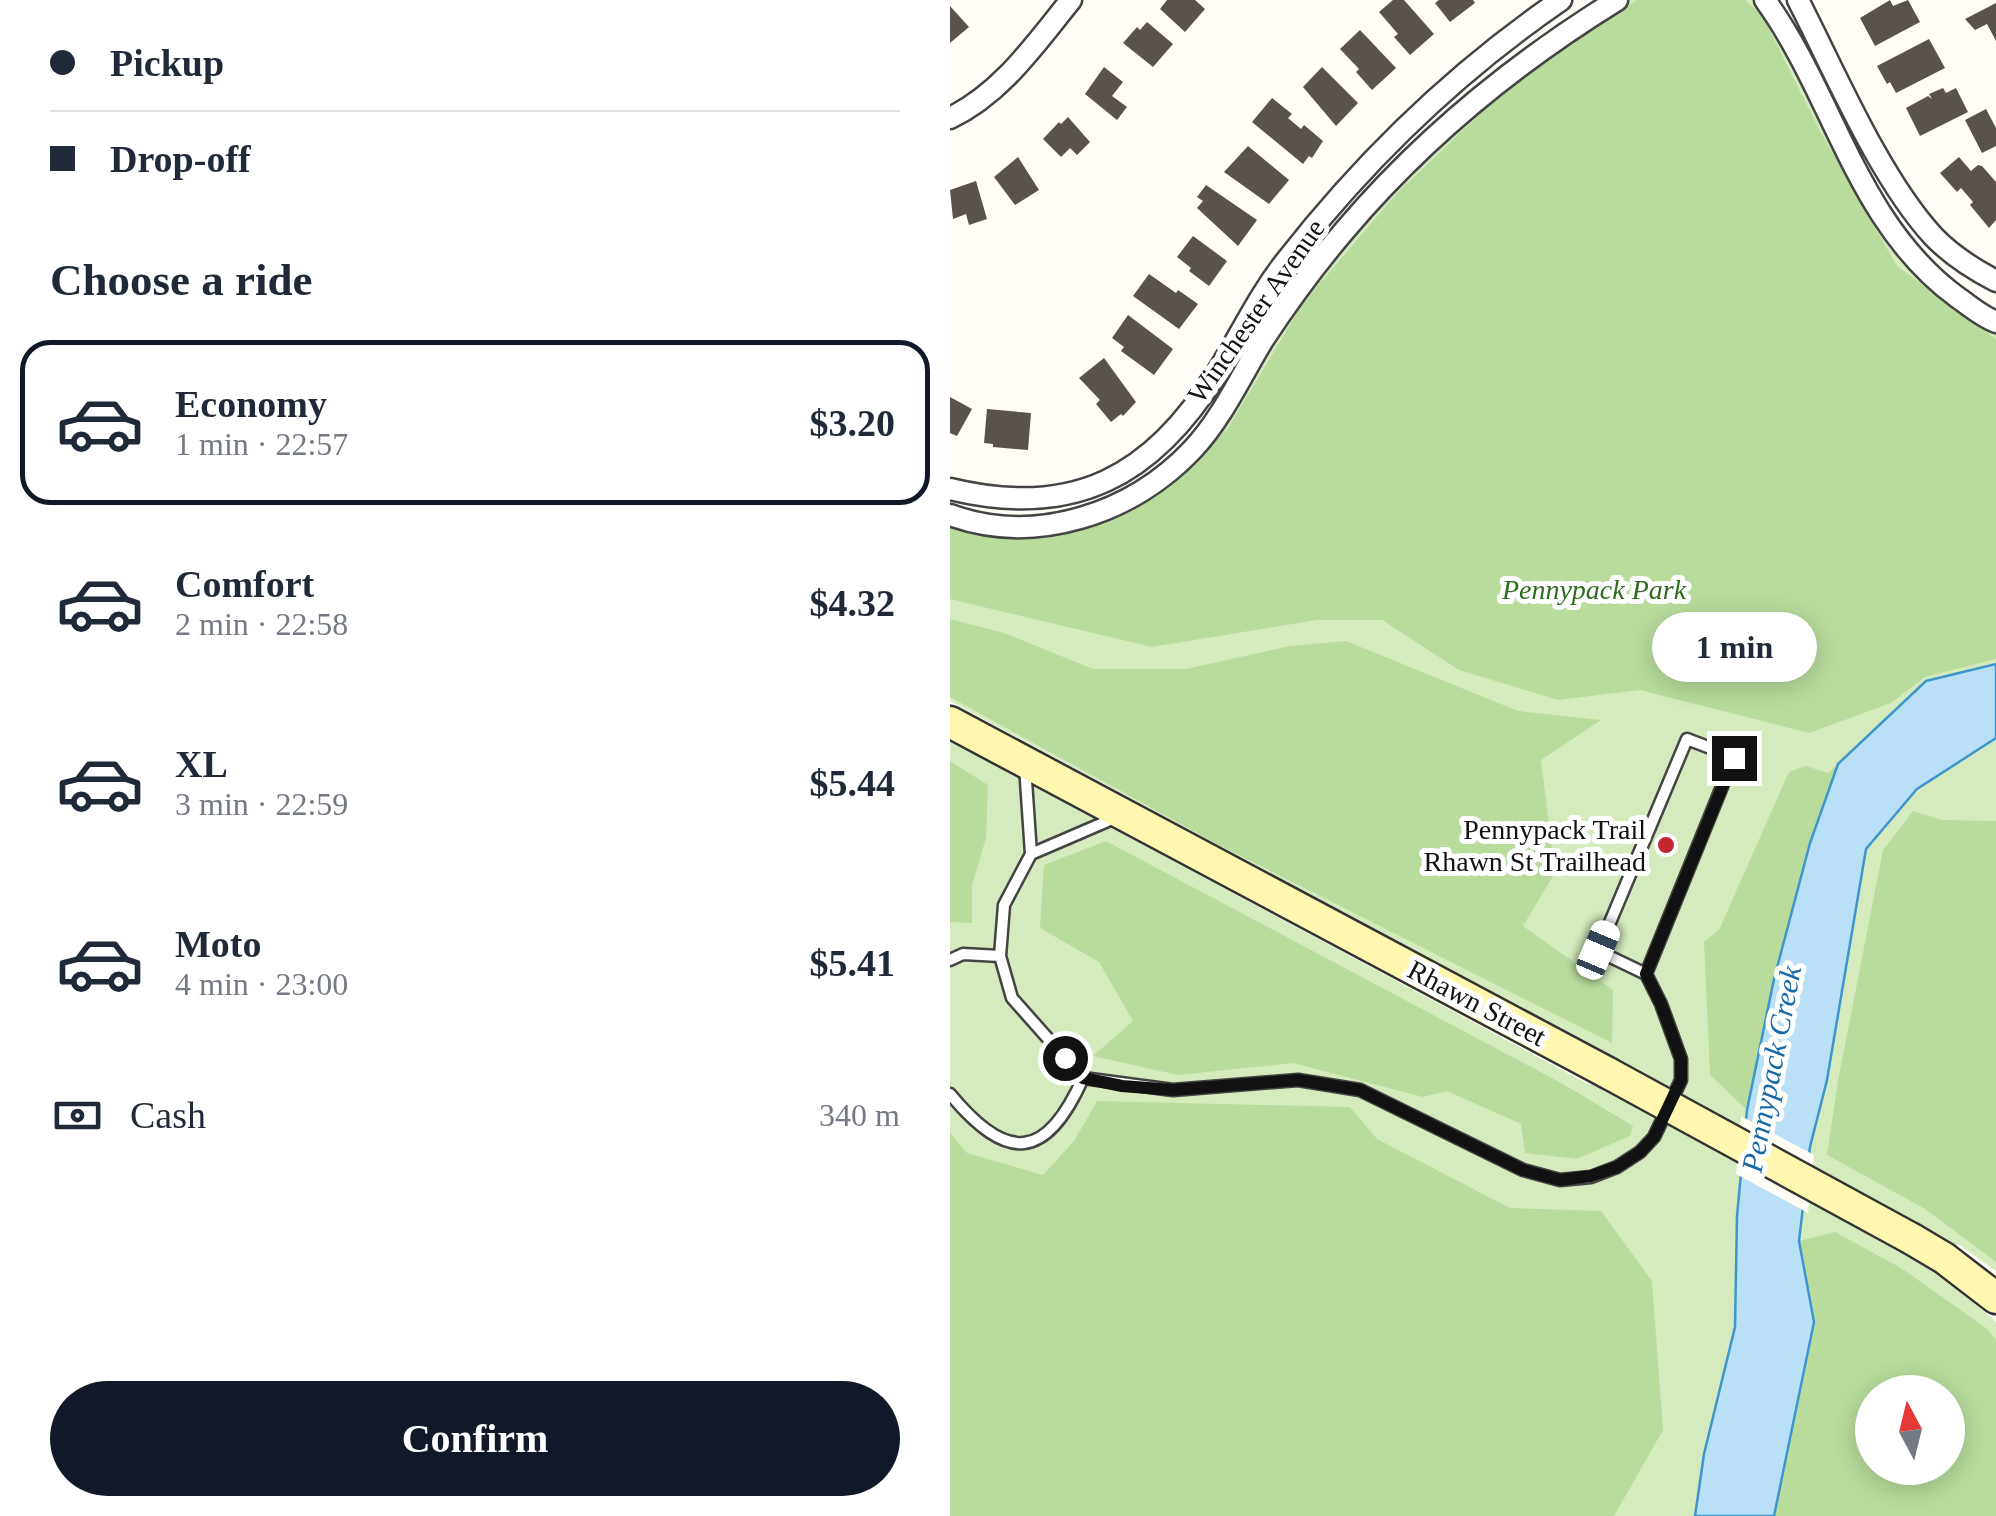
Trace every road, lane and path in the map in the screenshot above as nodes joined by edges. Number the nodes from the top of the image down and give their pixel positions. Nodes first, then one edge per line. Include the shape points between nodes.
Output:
1 (1071, 0) edge
2 (1561, 0) edge
3 (1617, 0) edge
4 (1765, 0) edge
5 (1798, 0) edge
6 (950, 118) edge
7 (1286, 262) junction
8 (1306, 278) junction
9 (1996, 281) edge
10 (1996, 322) edge
11 (950, 489) edge
12 (950, 515) edge
13 (950, 722) edge
14 (1024, 762) junction
15 (1124, 814) junction
16 (1031, 854) junction
17 (1000, 956) junction
18 (950, 960) edge
19 (1646, 974) junction
20 (1083, 1078) junction
21 (950, 1094) edge
22 (1996, 1298) edge

1 - 6 street via 1013,72 975,106
2 - 7 street, Winchester Avenue via 1401,130
3 - 8 street, Winchester Avenue via 1513,68 1456,116
4 - 10 street via 1896,239 1940,285
5 - 9 street via 1913,210 1945,247
7 - 8 street
7 - 11 street, Winchester Avenue via 1188,414 1137,464 1050,498 996,499
8 - 12 street, Winchester Avenue via 1194,447 1136,494 1071,522 1032,528 996,528
13 - 14 main road, Rhawn Street
14 - 15 main road, Rhawn Street
14 - 16 lane
15 - 16 lane
15 - 22 main road, Rhawn Street, bridge via 1912,1239
16 - 17 lane via 1004,905
17 - 18 lane
17 - 20 lane via 1012,998
19 - 19 lane via 1734,758 1687,739 1598,950
19 - 20 lane via 1681,1059 1681,1080 1640,1152 1591,1176 1560,1180 1523,1170 1360,1090 1298,1080 1173,1090
20 - 21 lane via 1068,1113 1046,1137 1020,1143 996,1139

